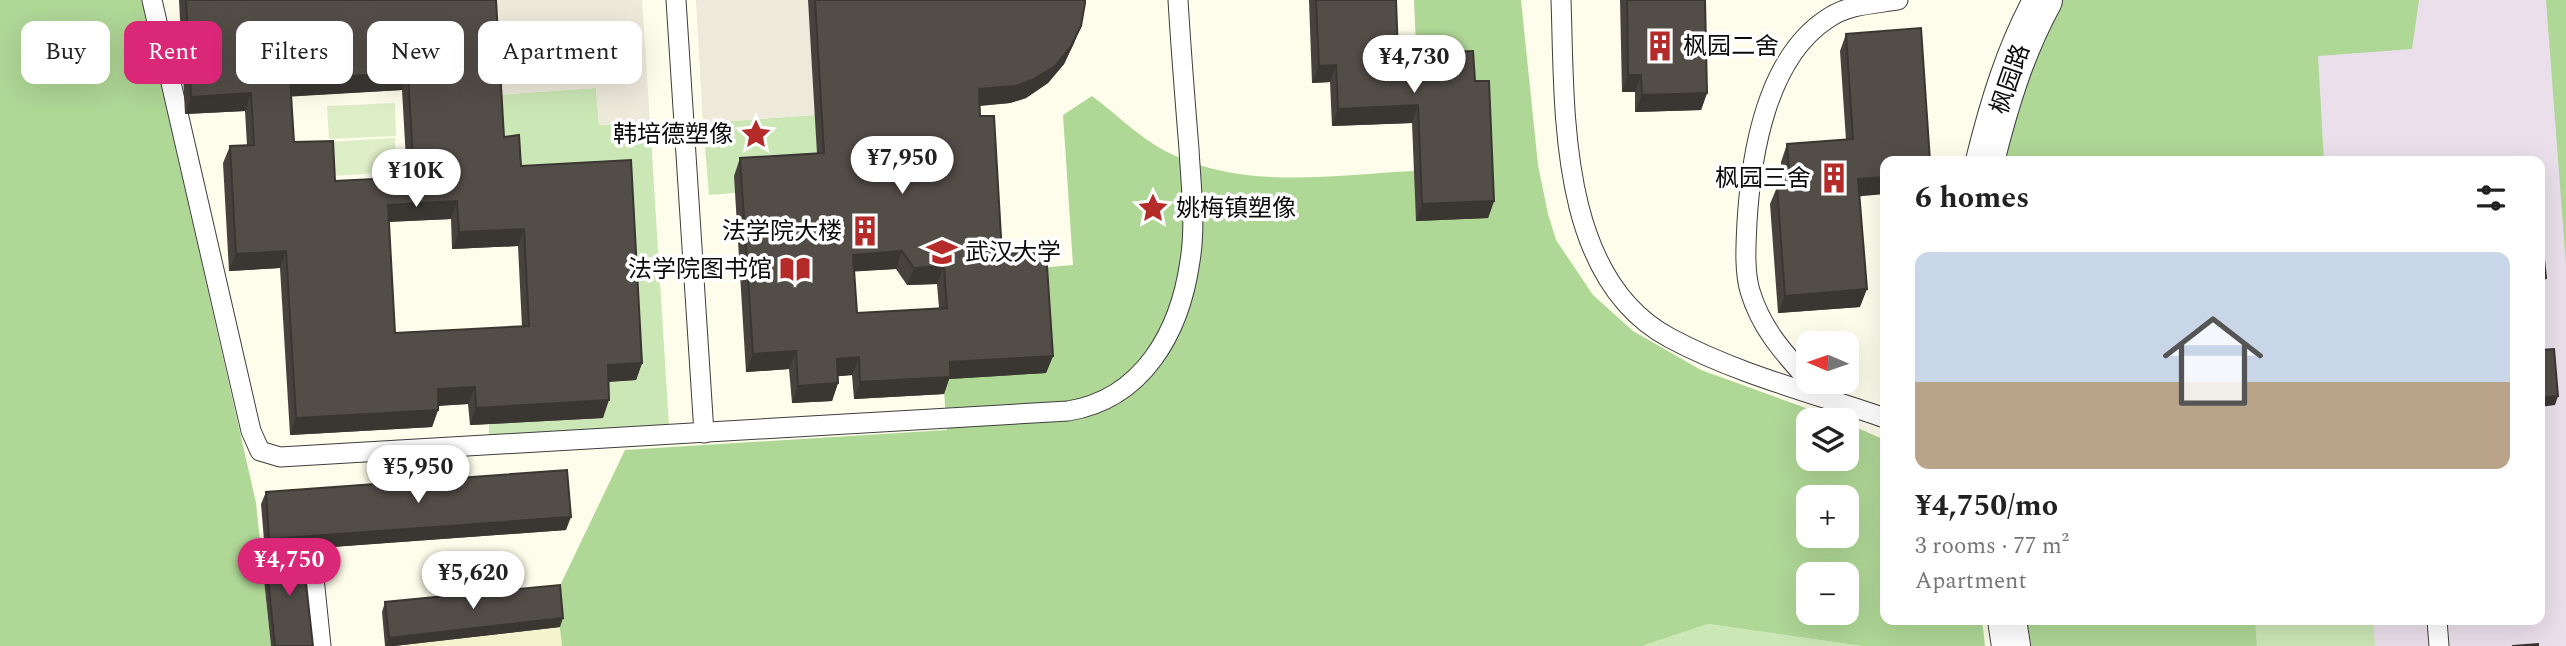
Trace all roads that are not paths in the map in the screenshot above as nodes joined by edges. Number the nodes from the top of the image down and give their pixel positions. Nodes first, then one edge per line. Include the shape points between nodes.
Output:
1 (152, 0) edge
2 (676, 0) edge
3 (1178, 0) edge
4 (1561, 0) edge
5 (1898, 0) edge
6 (2043, 0) edge
7 (1986, 156) edge
8 (1796, 367) edge
9 (1796, 384) edge
10 (1831, 394) edge
11 (1880, 416) edge
12 (704, 433) junction
13 (313, 568) dead end
14 (2008, 625) edge
15 (2437, 625) edge
16 (321, 646) edge
17 (2011, 646) edge
18 (2439, 646) edge

1 - 12 lane via 251,432 260,452 279,457
2 - 12 lane
3 - 12 lane via 1194,220 1190,262 1174,321 1135,381 1107,400 1068,411
4 - 9 lane via 1566,120 1575,191 1601,265 1642,317 1668,337 1769,380
5 - 8 lane via 1850,7 1825,19 1788,62 1759,132 1745,249 1749,288 1770,337
6 - 7 street, 枫园路 via 2008,79
10 - 11 lane
13 - 16 lane
14 - 17 street
15 - 18 lane

